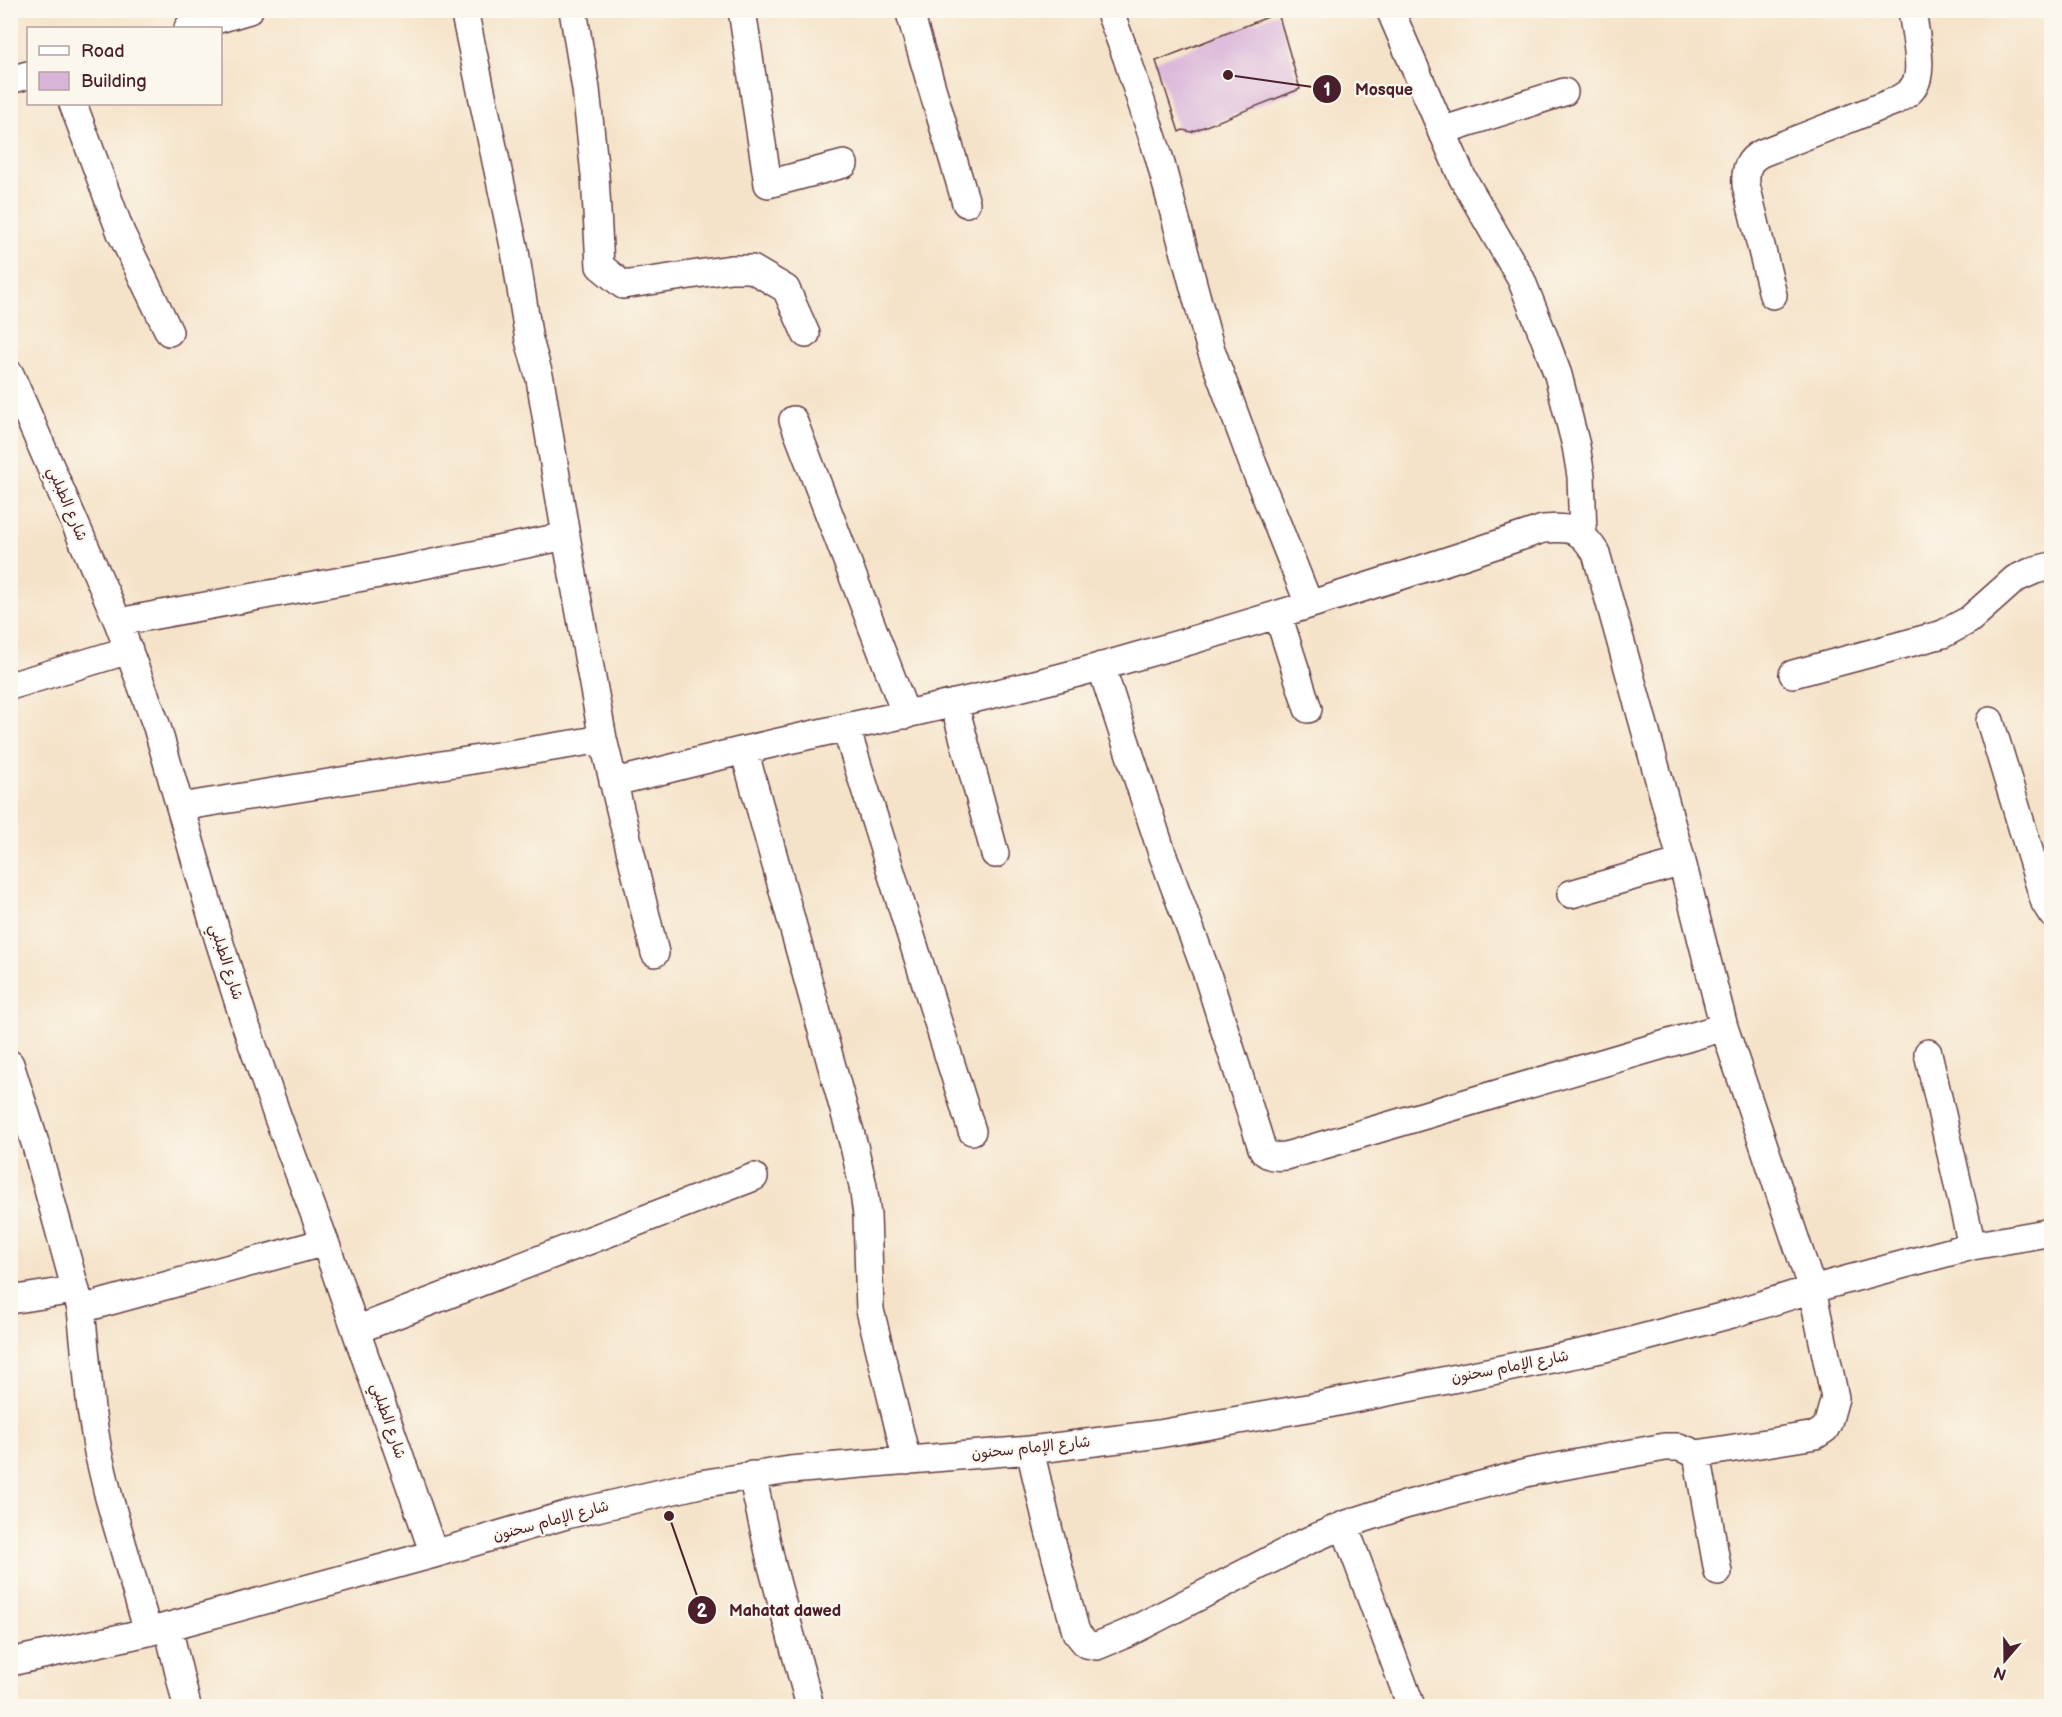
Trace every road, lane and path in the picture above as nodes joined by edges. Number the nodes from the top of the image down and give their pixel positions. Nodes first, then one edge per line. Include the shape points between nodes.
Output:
1 (464, 10) edge
2 (573, 10) edge
3 (742, 10) edge
4 (909, 10) edge
5 (1109, 10) edge
6 (1390, 10) edge
7 (1912, 10) edge
8 (246, 11) edge
9 (191, 27) edge
10 (10, 65) edge
11 (27, 70) edge
12 (27, 75) edge
13 (10, 80) edge
14 (1564, 92) dead end
15 (73, 105) edge
16 (1441, 131) junction
17 (844, 164) dead end
18 (966, 203) dead end
19 (1773, 295) dead end
20 (169, 332) dead end
21 (806, 334) dead end
22 (10, 374) edge
23 (793, 420) dead end
24 (1583, 535) junction
25 (566, 536) junction
26 (2052, 566) edge
27 (1309, 604) junction
28 (1278, 615) junction
29 (118, 622) junction
30 (129, 651) junction
31 (1101, 666) junction
32 (1793, 674) dead end
33 (10, 686) edge
34 (954, 703) junction
35 (1308, 709) dead end
36 (906, 715) junction
37 (1990, 721) dead end
38 (846, 728) junction
39 (603, 739) junction
40 (744, 750) junction
41 (613, 782) junction
42 (180, 807) junction
43 (995, 854) dead end
44 (1682, 862) junction
45 (1571, 894) dead end
46 (2052, 914) edge
47 (655, 952) dead end
48 (1724, 1027) junction
49 (1928, 1053) dead end
50 (10, 1064) edge
51 (972, 1131) dead end
52 (754, 1177) dead end
53 (2052, 1232) edge
54 (325, 1242) junction
55 (1972, 1246) junction
56 (1812, 1289) junction
57 (78, 1299) junction
58 (10, 1300) edge
59 (356, 1329) junction
60 (1030, 1450) junction
61 (1697, 1455) junction
62 (907, 1461) junction
63 (752, 1475) junction
64 (1344, 1525) junction
65 (434, 1554) junction
66 (1718, 1572) dead end
67 (158, 1629) junction
68 (10, 1662) edge
69 (187, 1707) edge
70 (810, 1707) edge
71 (1411, 1707) edge

1 - 25 street via 540,379
2 - 21 street via 593,153 600,266 623,285 752,269 786,289
3 - 17 street via 768,184
4 - 18 street
5 - 27 street via 1159,157 1210,347
6 - 16 street
7 - 19 street via 1919,68 1914,88 1895,101 1762,153 1748,164 1746,185
8 - 9 street
10 - 11 street
12 - 13 street
14 - 16 street
15 - 20 street via 122,233
16 - 24 street via 1474,201 1521,279 1558,375 1581,476
22 - 29 street, شارع الطبلبي
23 - 36 street
24 - 27 street via 1571,528 1543,529
24 - 44 street via 1596,553
25 - 29 street
25 - 39 street
26 - 32 street via 2015,579 1969,620 1943,634
27 - 28 street
28 - 31 street
28 - 35 street
29 - 30 street, شارع الطبلبي
30 - 33 street
30 - 42 street, شارع الطبلبي
31 - 34 street
31 - 48 street via 1266,1154 1286,1156
34 - 36 street
34 - 43 street
36 - 38 street
37 - 46 street via 2045,903
38 - 40 street
38 - 51 street
39 - 41 street
39 - 42 street
40 - 41 street
40 - 62 street via 863,1186 870,1310
41 - 47 street
42 - 54 street, شارع الطبلبي via 246,1026
44 - 45 street
44 - 48 street
48 - 56 street
49 - 55 street
50 - 57 street
52 - 59 street
53 - 55 street, شارع الإمام سحنون
54 - 57 street
54 - 59 street, شارع الطبلبي
55 - 56 street, شارع الإمام سحنون
56 - 60 street, شارع الإمام سحنون via 1590,1351 1313,1407 1159,1434
56 - 61 street via 1835,1398 1825,1429 1816,1435
57 - 58 street
57 - 67 street via 91,1409 109,1498
59 - 65 street, شارع الطبلبي
60 - 62 street, شارع الإمام سحنون
60 - 64 street via 1076,1632 1090,1646 1128,1633
61 - 64 street via 1672,1446 1530,1472
61 - 66 street
62 - 63 street, شارع الإمام سحنون
63 - 65 street, شارع الإمام سحنون via 567,1515
63 - 70 street
64 - 71 street
65 - 67 street, شارع الإمام سحنون
67 - 68 street, شارع الإمام سحنون
67 - 69 street

